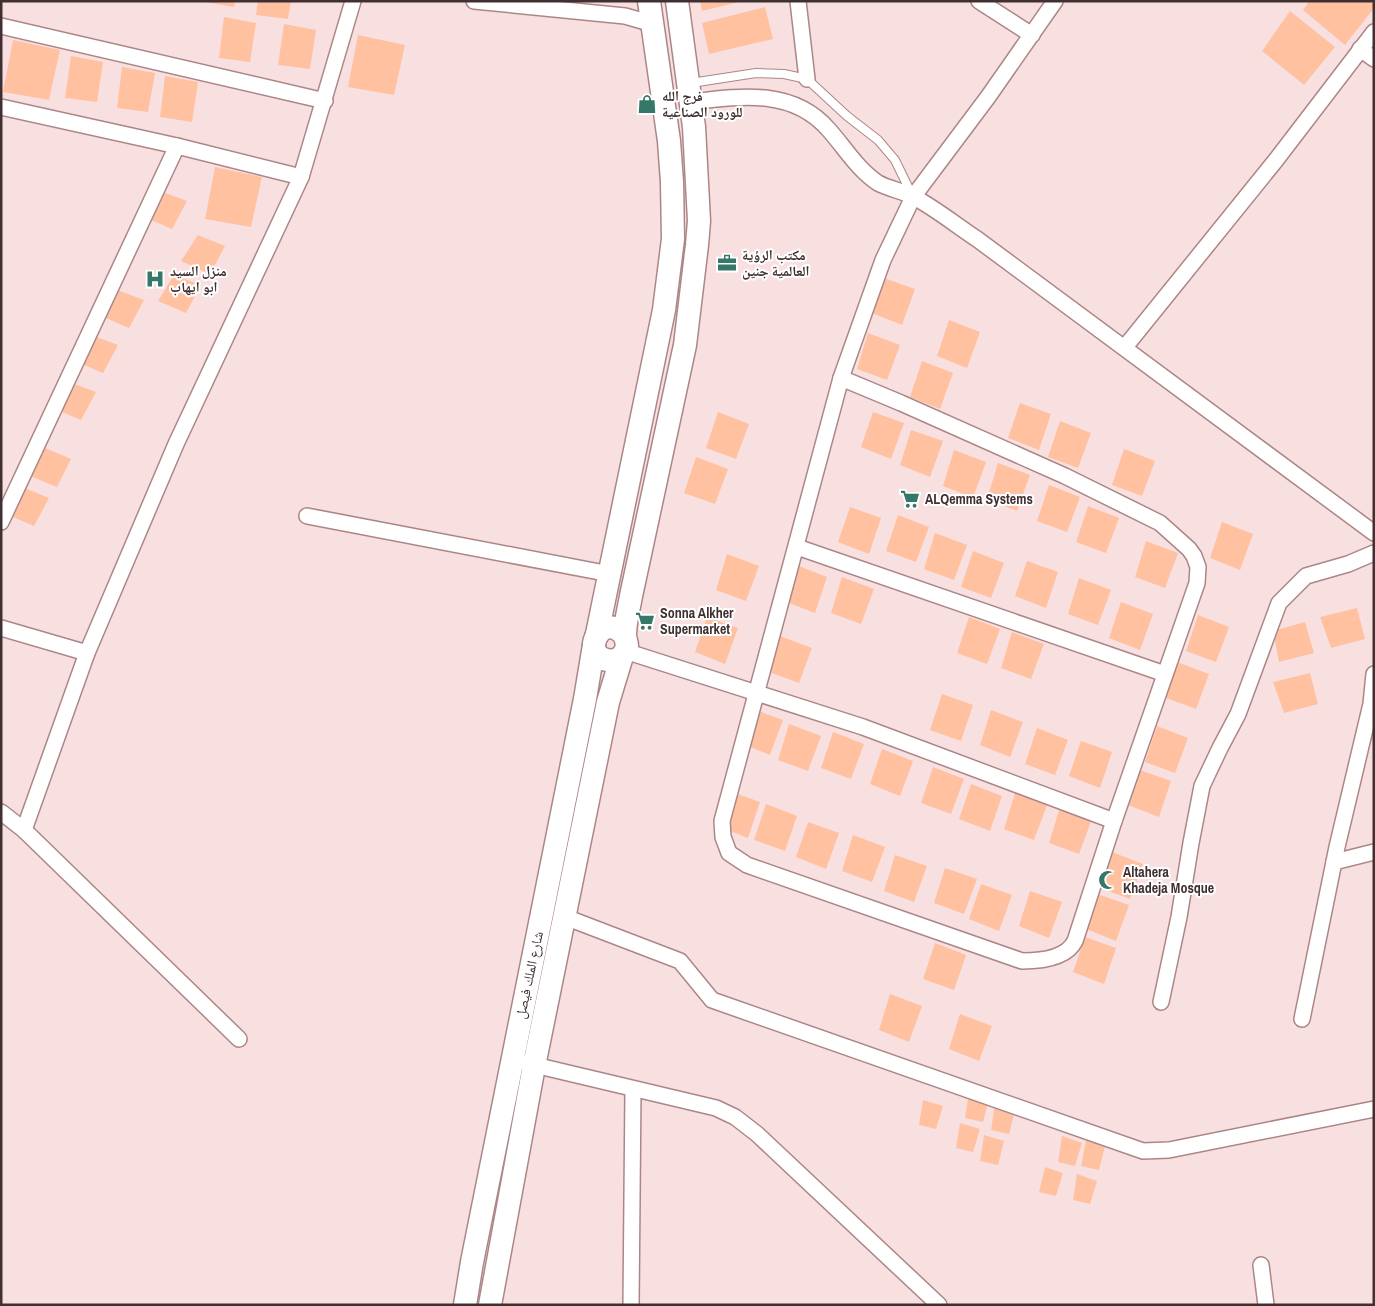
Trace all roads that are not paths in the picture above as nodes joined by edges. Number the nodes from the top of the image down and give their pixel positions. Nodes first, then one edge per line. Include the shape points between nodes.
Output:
1 (353, 1) edge
2 (474, 1) edge
3 (649, 1) edge
4 (798, 1) edge
5 (979, 1) edge
6 (1055, 1) edge
7 (678, 12) edge
8 (653, 24) junction
9 (1, 26) edge
10 (1374, 32) edge
11 (1032, 35) junction
12 (1360, 49) junction
13 (1374, 59) edge
14 (807, 79) junction
15 (690, 92) junction
16 (325, 101) junction
17 (1, 107) edge
18 (176, 146) junction
19 (302, 177) junction
20 (913, 197) junction
21 (1125, 347) junction
22 (841, 378) junction
23 (307, 516) dead end
24 (1, 522) edge
25 (1374, 533) edge
26 (797, 547) junction
27 (1374, 553) edge
28 (610, 574) junction
29 (1, 628) edge
30 (595, 639) junction
31 (624, 648) junction
32 (87, 652) junction
33 (1165, 674) junction
34 (1374, 674) edge
35 (756, 692) junction
36 (1, 812) edge
37 (1114, 821) junction
38 (24, 830) junction
39 (1374, 852) edge
40 (1334, 862) junction
41 (565, 917) junction
42 (1161, 1002) dead end
43 (1302, 1019) dead end
44 (239, 1040) dead end
45 (512, 1059) junction
46 (534, 1066) junction
47 (633, 1089) junction
48 (1374, 1109) edge
49 (1261, 1265) dead end
50 (465, 1305) edge
51 (490, 1305) edge
52 (631, 1305) edge
53 (939, 1305) edge
54 (1266, 1305) edge

1 - 16 street
2 - 8 street via 625,16
3 - 8 main road, شارع الملك فيصل
4 - 14 street
5 - 11 street
6 - 11 street
7 - 8 main road via 677,30 670,36 657,32
7 - 15 main road, شارع الملك فيصل
8 - 28 main road, شارع الملك فيصل via 669,141 673,239 664,310
9 - 16 street
10 - 12 street
11 - 20 street
12 - 13 street
12 - 21 street via 1276,160
14 - 15 lane via 756,73
14 - 20 lane via 878,140 895,160
15 - 20 street via 787,101 810,112 828,128 863,170 879,183
15 - 31 main road, شارع الملك فيصل via 699,221 694,284 685,345 631,596
16 - 19 street
17 - 18 street
18 - 19 street
18 - 24 street
19 - 32 street via 176,444
20 - 21 street via 977,239
20 - 22 street via 883,260
21 - 25 street
22 - 26 street
22 - 33 street via 1056,472 1165,526 1191,552 1198,572
23 - 28 street
26 - 33 street
26 - 35 street
27 - 42 street via 1306,576 1279,603 1238,714 1202,786
28 - 30 main road, شارع الملك فيصل
29 - 32 street
30 - 31 main road via 598,655 602,658 613,661
30 - 45 main road, شارع الملك فيصل
31 - 35 street
31 - 41 main road, شارع الملك فيصل via 608,702
32 - 38 street
33 - 37 street
34 - 40 street via 1371,704
35 - 37 street via 863,727
35 - 37 street via 722,821 729,853 747,865 1022,961 1039,961 1065,952 1073,944
36 - 38 street
38 - 44 street
39 - 40 street
40 - 43 street
41 - 46 main road, شارع الملك فيصل
41 - 48 street via 680,961 712,1000 1143,1151 1169,1150
45 - 46 street
45 - 50 main road, شارع الملك فيصل
46 - 47 street
46 - 51 main road, شارع الملك فيصل
47 - 52 street
47 - 53 street via 716,1108 735,1117
49 - 54 street

